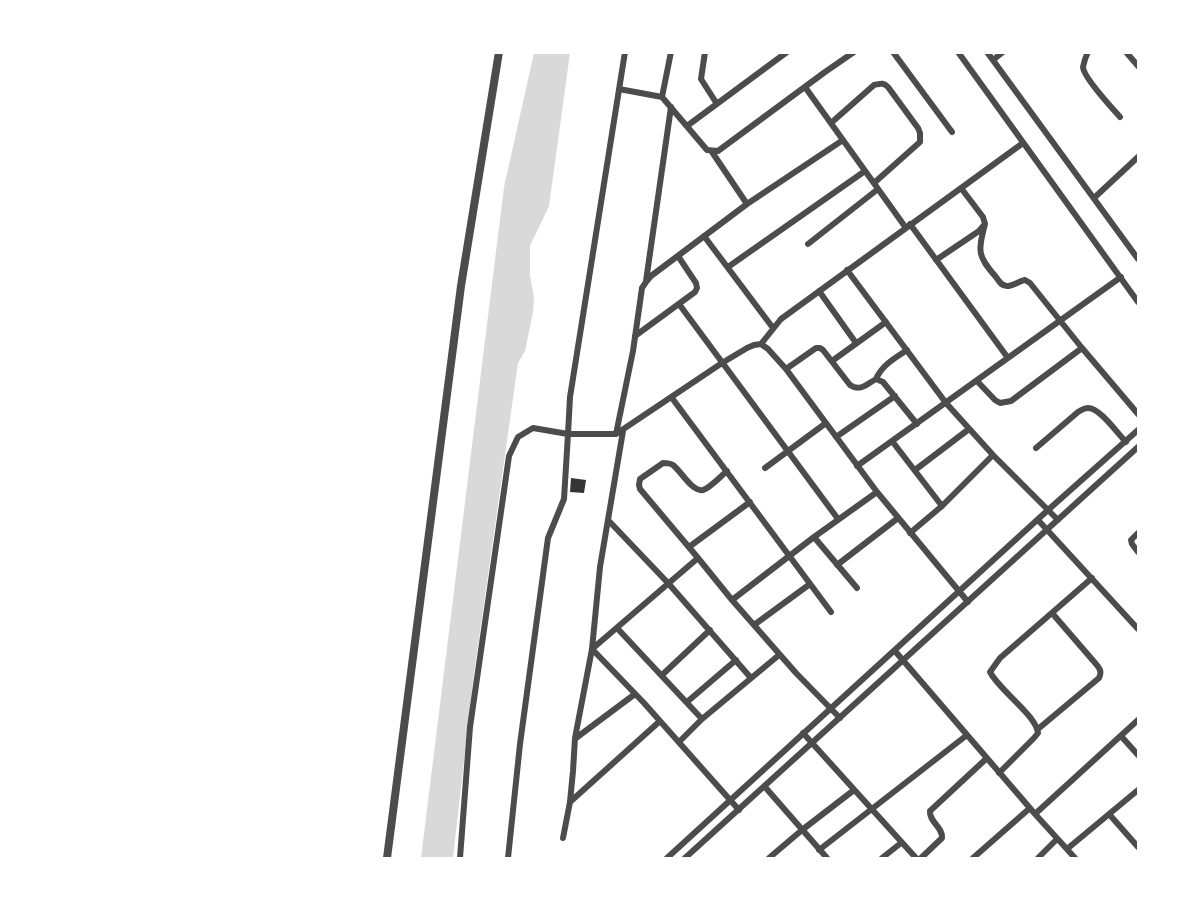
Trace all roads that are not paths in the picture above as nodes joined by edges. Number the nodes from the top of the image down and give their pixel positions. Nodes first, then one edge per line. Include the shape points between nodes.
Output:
1 (499, 52) edge
2 (626, 52) edge
3 (671, 52) edge
4 (705, 52) edge
5 (787, 52) edge
6 (854, 52) edge
7 (893, 52) edge
8 (958, 52) edge
9 (987, 52) edge
10 (1003, 52) edge
11 (1088, 52) edge
12 (1126, 52) edge
13 (993, 60) junction
14 (1138, 66) edge
15 (805, 87) junction
16 (619, 89) junction
17 (662, 97) junction
18 (717, 104) junction
19 (671, 108) junction
20 (1120, 117) dead end
21 (831, 123) junction
22 (687, 126) junction
23 (952, 132) dead end
24 (843, 140) junction
25 (1023, 142) junction
26 (712, 152) junction
27 (1138, 157) edge
28 (865, 171) junction
29 (874, 183) junction
30 (961, 188) junction
31 (879, 189) junction
32 (1094, 198) junction
33 (747, 204) junction
34 (986, 224) junction
35 (908, 226) junction
36 (704, 236) junction
37 (808, 244) dead end
38 (678, 256) junction
39 (1138, 259) edge
40 (936, 260) junction
41 (728, 267) junction
42 (848, 270) junction
43 (1120, 277) junction
44 (646, 282) junction
45 (819, 291) junction
46 (1138, 302) edge
47 (679, 304) junction
48 (1060, 321) junction
49 (886, 322) junction
50 (773, 328) junction
51 (635, 336) junction
52 (856, 343) junction
53 (761, 344) junction
54 (1082, 348) junction
55 (907, 350) junction
56 (1008, 358) junction
57 (832, 361) junction
58 (722, 363) junction
59 (786, 369) junction
60 (876, 379) junction
61 (977, 381) junction
62 (894, 396) junction
63 (672, 398) junction
64 (946, 404) junction
65 (1138, 414) edge
66 (826, 423) junction
67 (917, 424) junction
68 (969, 429) junction
69 (1138, 430) edge
70 (623, 431) junction
71 (568, 434) junction
72 (616, 434) junction
73 (836, 437) junction
74 (892, 441) junction
75 (1126, 442) junction
76 (1138, 447) edge
77 (1036, 448) dead end
78 (787, 452) junction
79 (993, 455) junction
80 (857, 466) junction
81 (765, 468) dead end
82 (915, 470) junction
83 (727, 471) junction
84 (877, 492) junction
85 (750, 502) junction
86 (942, 506) junction
87 (1048, 510) junction
88 (898, 518) junction
89 (838, 519) junction
90 (608, 520) junction
91 (1038, 520) junction
92 (1058, 520) junction
93 (1047, 530) junction
94 (910, 533) junction
95 (1138, 533) edge
96 (814, 537) junction
97 (689, 547) junction
98 (1138, 552) edge
99 (788, 556) junction
100 (698, 558) junction
101 (837, 565) junction
102 (1092, 578) junction
103 (668, 583) junction
104 (810, 584) junction
105 (857, 588) dead end
106 (959, 592) junction
107 (732, 600) junction
108 (968, 602) junction
109 (831, 612) dead end
110 (1052, 613) junction
111 (754, 625) junction
112 (617, 628) junction
113 (1138, 629) edge
114 (710, 630) junction
115 (592, 650) junction
116 (895, 651) junction
117 (779, 655) junction
118 (736, 660) junction
119 (903, 661) junction
120 (662, 675) junction
121 (752, 678) junction
122 (635, 694) junction
123 (687, 702) junction
124 (831, 709) junction
125 (840, 718) junction
126 (702, 719) junction
127 (1138, 720) edge
128 (660, 721) junction
129 (1038, 729) junction
130 (803, 733) junction
131 (967, 735) junction
132 (1121, 736) junction
133 (575, 738) junction
134 (679, 742) junction
135 (812, 743) junction
136 (1138, 755) edge
137 (987, 759) junction
138 (999, 773) junction
139 (765, 787) junction
140 (854, 790) junction
141 (1138, 790) edge
142 (730, 800) junction
143 (570, 802) junction
144 (1030, 808) junction
145 (871, 809) junction
146 (739, 810) junction
147 (1035, 814) junction
148 (1109, 814) junction
149 (802, 830) junction
150 (563, 838) dead end
151 (1058, 839) junction
152 (901, 843) junction
153 (1138, 846) edge
154 (1067, 849) junction
155 (822, 855) edge
156 (387, 858) edge
157 (460, 858) edge
158 (508, 858) edge
159 (670, 858) edge
160 (685, 858) edge
161 (769, 858) edge
162 (882, 858) edge
163 (916, 858) edge
164 (921, 858) edge
165 (973, 858) edge
166 (1038, 858) edge
167 (1075, 858) edge

1 - 156 street via 461,286
2 - 16 street
3 - 17 street
4 - 18 street via 701,79
5 - 18 street
6 - 15 street
7 - 23 street
8 - 25 street
9 - 13 street
10 - 13 street
11 - 20 street via 1083,67
12 - 14 street
13 - 32 street
15 - 21 street
15 - 26 street
16 - 17 street
16 - 71 street via 570,397
17 - 19 street
18 - 22 street
19 - 22 street
19 - 44 street
21 - 24 street
21 - 29 street via 881,83 918,128 920,142
22 - 26 street
24 - 28 street
24 - 33 street
25 - 30 street
25 - 43 street
26 - 33 street
27 - 32 street
28 - 29 street
28 - 41 street
29 - 31 street
30 - 34 street
30 - 35 street
31 - 35 street
31 - 37 street
32 - 39 street
33 - 36 street
34 - 40 street
34 - 48 street via 979,250 987,267 1002,285 1025,280 1030,283
35 - 40 street
35 - 42 street
36 - 38 street
36 - 41 street
38 - 44 street
38 - 47 street via 697,288
40 - 56 street
41 - 50 street
42 - 45 street
42 - 49 street
43 - 46 street
43 - 48 street
44 - 51 street
45 - 50 street
45 - 52 street
47 - 51 street
47 - 58 street
48 - 54 street
48 - 56 street
49 - 52 street
49 - 55 street
50 - 53 street
51 - 72 street
52 - 57 street
53 - 58 street
53 - 59 street
54 - 61 street via 1011,401 1000,403
54 - 65 street
55 - 60 street via 886,365
55 - 64 street
56 - 61 street
57 - 59 street via 816,348
57 - 60 street via 854,387 863,387
58 - 63 street
58 - 78 street
59 - 66 street
60 - 62 street
61 - 64 street
62 - 67 street
62 - 73 street
63 - 70 street
63 - 83 street
64 - 67 street
64 - 68 street
66 - 73 street
66 - 78 street
67 - 74 street
68 - 79 street
68 - 82 street
69 - 75 street
70 - 72 street
70 - 90 street
71 - 72 street
71 - 157 street via 533,428 521,434 508,456 470,727
71 - 158 street via 564,499 548,537
73 - 80 street
74 - 80 street
74 - 82 street
75 - 77 street via 1099,413 1084,408
75 - 87 street
76 - 92 street
78 - 81 street
78 - 89 street
79 - 86 street
79 - 87 street
80 - 84 street
82 - 86 street
83 - 85 street
83 - 97 street via 703,490 668,463 640,479 640,489
84 - 88 street
84 - 89 street
85 - 97 street
85 - 99 street
86 - 94 street
87 - 91 street
87 - 92 street
88 - 94 street
88 - 101 street
89 - 96 street
90 - 103 street
90 - 115 street
91 - 93 street
91 - 106 street
92 - 93 street
93 - 102 street
93 - 108 street
94 - 106 street
95 - 98 street via 1131,540
96 - 99 street
96 - 101 street
97 - 100 street
99 - 104 street
99 - 107 street
100 - 103 street
100 - 107 street
101 - 105 street
102 - 110 street
102 - 113 street
103 - 112 street
103 - 114 street
104 - 109 street
104 - 111 street
106 - 108 street
106 - 116 street
107 - 111 street
108 - 119 street
110 - 129 street via 1000,658 990,672
110 - 129 street via 1101,674
111 - 117 street
112 - 115 street
112 - 120 street
114 - 118 street
114 - 120 street
115 - 122 street
115 - 133 street
116 - 119 street
116 - 124 street
117 - 121 street
117 - 124 street
118 - 121 street
118 - 123 street
119 - 125 street
119 - 131 street
120 - 123 street
121 - 126 street
122 - 128 street
122 - 133 street
123 - 126 street
124 - 125 street
124 - 130 street
125 - 135 street
126 - 134 street
127 - 132 street
128 - 134 street
128 - 143 street
129 - 138 street
130 - 135 street
130 - 142 street
131 - 137 street
131 - 145 street
132 - 136 street
132 - 147 street
133 - 143 street
134 - 142 street
135 - 139 street
135 - 140 street
137 - 138 street
137 - 164 street via 930,811 942,838
138 - 144 street
139 - 146 street
139 - 149 street
140 - 145 street
140 - 149 street
141 - 148 street
142 - 146 street
142 - 159 street
143 - 150 street
144 - 147 street
144 - 165 street
145 - 152 street
145 - 155 street
146 - 160 street
147 - 151 street
148 - 153 street
148 - 154 street
149 - 155 street
149 - 161 street
151 - 154 street
151 - 166 street
152 - 162 street
152 - 163 street
154 - 167 street

